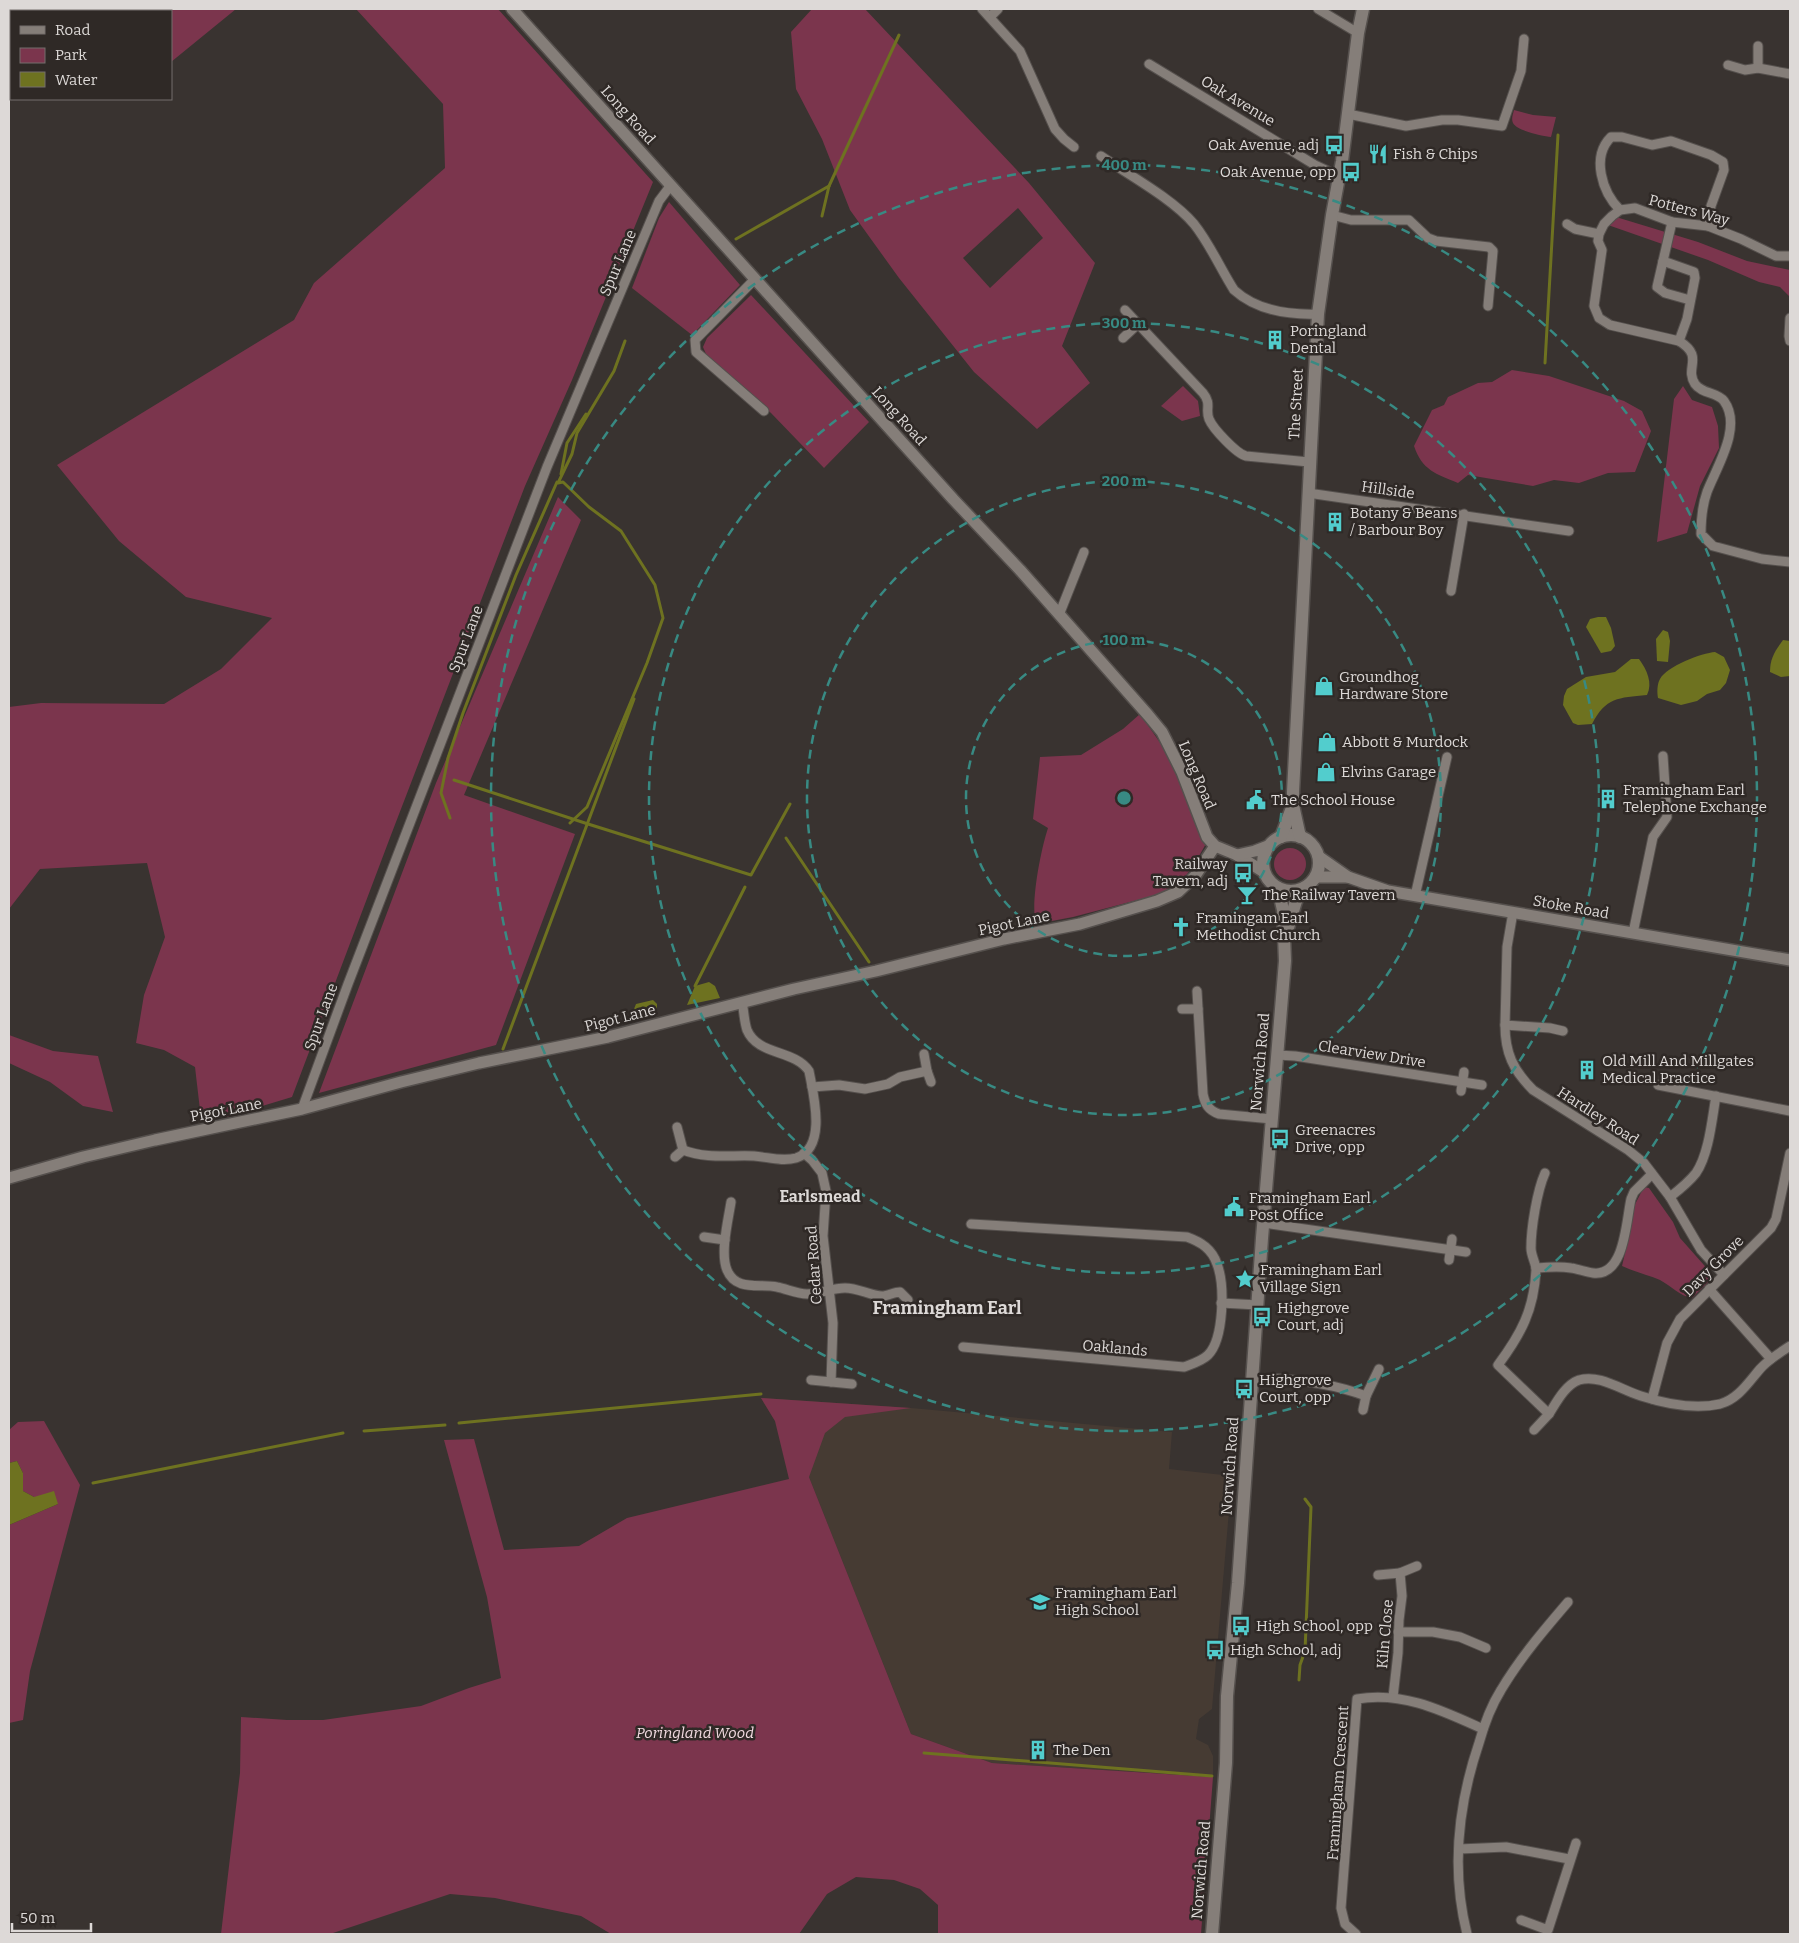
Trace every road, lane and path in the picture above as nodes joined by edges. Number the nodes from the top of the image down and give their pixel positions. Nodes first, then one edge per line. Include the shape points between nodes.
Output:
1 (512, 9) edge
2 (982, 9) edge
3 (998, 9) edge
4 (1318, 9) edge
5 (1363, 9) edge
6 (990, 18) junction
7 (1358, 33) junction
8 (1524, 39) dead end
9 (1758, 46) dead end
10 (1149, 64) dead end
11 (1728, 65) dead end
12 (1758, 68) junction
13 (1790, 74) edge
14 (1348, 114) junction
15 (1074, 147) dead end
16 (1101, 156) dead end
17 (1339, 174) junction
18 (671, 184) junction
19 (1620, 210) junction
20 (1332, 215) junction
21 (1672, 222) junction
22 (1567, 224) dead end
23 (1708, 226) junction
24 (1599, 234) junction
25 (1790, 256) edge
26 (1663, 261) junction
27 (756, 279) junction
28 (1690, 300) junction
29 (1488, 306) dead end
30 (1124, 310) dead end
31 (1318, 314) junction
32 (1790, 318) edge
33 (1138, 324) junction
34 (1123, 338) dead end
35 (1679, 341) junction
36 (1790, 341) edge
37 (764, 411) dead end
38 (1309, 462) junction
39 (1308, 493) junction
40 (1464, 514) junction
41 (1569, 531) dead end
42 (1084, 552) dead end
43 (1790, 562) edge
44 (1452, 591) dead end
45 (1059, 615) junction
46 (1663, 756) dead end
47 (1447, 757) dead end
48 (1293, 805) junction
49 (1281, 837) junction
50 (1300, 837) junction
51 (1215, 846) junction
52 (1268, 846) junction
53 (1237, 855) junction
54 (1318, 856) junction
55 (1264, 872) junction
56 (1315, 877) junction
57 (1348, 877) junction
58 (1278, 888) junction
59 (1304, 888) junction
60 (1415, 896) junction
61 (1513, 912) junction
62 (1632, 933) junction
63 (1284, 941) junction
64 (1790, 960) edge
65 (1196, 991) dead end
66 (742, 1002) junction
67 (1198, 1009) junction
68 (1182, 1010) dead end
69 (1505, 1025) junction
70 (1563, 1031) dead end
71 (924, 1054) dead end
72 (1278, 1055) junction
73 (927, 1071) junction
74 (1464, 1072) dead end
75 (931, 1082) dead end
76 (1482, 1085) dead end
77 (1658, 1085) dead end
78 (1462, 1086) junction
79 (812, 1087) junction
80 (1716, 1096) junction
81 (302, 1109) junction
82 (1790, 1111) edge
83 (1272, 1119) junction
84 (677, 1127) dead end
85 (682, 1150) junction
86 (804, 1153) junction
87 (1790, 1153) edge
88 (675, 1156) dead end
89 (1545, 1173) dead end
90 (1652, 1174) junction
91 (9, 1178) edge
92 (1787, 1191) edge
93 (1670, 1197) junction
94 (731, 1202) dead end
95 (1263, 1223) junction
96 (971, 1224) dead end
97 (704, 1237) dead end
98 (1452, 1239) dead end
99 (725, 1240) junction
100 (1450, 1249) junction
101 (1466, 1252) dead end
102 (1449, 1260) dead end
103 (1536, 1268) junction
104 (1724, 1274) junction
105 (1709, 1289) junction
106 (830, 1292) junction
107 (908, 1300) dead end
108 (1221, 1303) junction
109 (1258, 1305) junction
110 (1790, 1346) edge
111 (963, 1348) dead end
112 (1771, 1359) junction
113 (1379, 1369) dead end
114 (1253, 1378) junction
115 (811, 1380) dead end
116 (831, 1382) junction
117 (852, 1384) dead end
118 (1366, 1396) junction
119 (1652, 1399) junction
120 (1363, 1410) dead end
121 (1549, 1414) junction
122 (1534, 1430) dead end
123 (1417, 1566) dead end
124 (1400, 1573) junction
125 (1378, 1575) dead end
126 (1568, 1602) dead end
127 (1398, 1632) junction
128 (1486, 1648) dead end
129 (1393, 1697) junction
130 (1483, 1729) junction
131 (1576, 1843) dead end
132 (1459, 1849) junction
133 (1570, 1859) junction
134 (1521, 1920) dead end
135 (1212, 1934) edge
136 (1356, 1934) edge
137 (1466, 1934) edge

1 - 18 street, Long Road
2 - 6 street
3 - 6 street
4 - 7 street
5 - 7 main road, The Street
6 - 15 street via 1028,64 1055,129
7 - 14 main road, The Street
8 - 14 street via 1521,71 1502,126 1442,120 1406,126
9 - 12 street
10 - 17 street, Oak Avenue via 1315,165
11 - 12 street via 1745,70
12 - 13 street
14 - 17 main road, The Street
16 - 31 street via 1180,211 1208,245 1234,290 1246,300 1296,314
17 - 20 main road, The Street
18 - 27 street, Long Road
18 - 81 street, Spur Lane via 659,201 547,467
19 - 21 street, Potters Way via 1635,208
19 - 23 street via 1603,184 1601,154 1604,144 1611,137 1652,145 1671,142 1712,155 1723,162 1724,170 1711,206
19 - 24 street via 1604,224
20 - 29 street via 1351,220 1409,220 1428,238 1436,241 1489,247 1493,251
20 - 31 main road, The Street
21 - 23 street, Potters Way
21 - 26 street
22 - 24 street
23 - 25 street, Potters Way via 1776,256
24 - 35 street via 1602,250 1594,306 1599,318 1610,325
26 - 28 street via 1694,272
26 - 28 street via 1657,287 1665,293
27 - 37 street via 695,340 696,352
27 - 45 street, Long Road
28 - 35 street
30 - 33 street
31 - 38 main road, The Street
32 - 36 street
33 - 34 street
33 - 38 street via 1208,399 1211,424 1238,453
35 - 43 street via 1689,347 1694,360 1691,372 1695,384 1725,402 1729,415 1730,434 1707,492 1701,515 1701,534 1713,546 1762,559
38 - 39 main road, The Street
39 - 40 street, Hillside
39 - 48 main road, The Street
40 - 41 street, Hillside
40 - 44 street
42 - 45 street
45 - 51 street, Long Road via 1162,732 1182,772 1202,827
46 - 62 street via 1667,817 1653,837
47 - 60 street
48 - 49 main road, The Street
48 - 50 main road, The Street
49 - 50 main road
49 - 52 main road
50 - 54 main road via 1311,844
51 - 53 street
51 - 66 street, Pigot Lane via 1195,876 1178,892 1156,901 1080,924
52 - 53 street
52 - 55 main road
53 - 55 street
54 - 56 main road
54 - 57 street, Stoke Road
55 - 58 main road
56 - 57 street, Stoke Road
56 - 59 main road
57 - 60 street, Stoke Road via 1388,891
58 - 59 main road via 1294,891
58 - 63 main road, Norwich Road
59 - 63 main road, Norwich Road via 1296,901
60 - 61 street, Stoke Road
61 - 62 street, Stoke Road
61 - 69 street, Hardley Road via 1507,947
62 - 64 street, Stoke Road
63 - 72 main road, Norwich Road
65 - 67 street
66 - 79 street via 746,1024 754,1040 804,1064 809,1070
66 - 81 street, Pigot Lane via 608,1037 479,1063
67 - 68 street
67 - 83 street via 1206,1104 1219,1114
69 - 70 street
69 - 90 street, Hardley Road via 1512,1065 1521,1079 1533,1090 1628,1150
71 - 73 street
72 - 78 street, Clearview Drive
72 - 83 main road, Norwich Road
73 - 75 street
73 - 79 street via 865,1089 839,1085
74 - 78 street
76 - 78 street, Clearview Drive
77 - 80 street
79 - 86 street via 816,1134
80 - 82 street
80 - 93 street via 1701,1163
81 - 91 street, Pigot Lane via 155,1140
83 - 95 main road, Norwich Road
84 - 85 street
85 - 86 street via 718,1157 777,1159 798,1157
85 - 88 street
86 - 106 street, Cedar Road via 822,1173 826,1191 823,1236
87 - 92 street, Davy Grove
89 - 103 street via 1539,1188 1530,1250
90 - 93 street, Hardley Road
90 - 103 street via 1631,1199 1620,1258 1613,1267 1595,1273 1570,1268
92 - 104 street, Davy Grove via 1771,1228
93 - 104 street, Hardley Road via 1701,1250
94 - 99 street
95 - 100 street
95 - 109 main road, Norwich Road
96 - 108 street, Oaklands via 1187,1237 1209,1250 1217,1264
97 - 99 street
98 - 100 street
99 - 106 street via 726,1270 742,1285 767,1285 806,1294
100 - 101 street
100 - 102 street
103 - 121 street via 1530,1314 1513,1346 1498,1365
104 - 105 street, Davy Grove
105 - 112 street
105 - 119 street, Davy Grove via 1673,1330
106 - 107 street via 843,1288 885,1296 899,1288
106 - 116 street, Cedar Road
108 - 109 street
108 - 111 street, Oaklands via 1216,1344 1203,1358 1184,1367
109 - 114 main road, Norwich Road
110 - 112 street
112 - 119 street via 1736,1396 1723,1403 1690,1406
113 - 118 street
114 - 118 street via 1329,1384
114 - 135 main road, Norwich Road via 1227,1696 1226,1762
115 - 116 street
116 - 117 street
118 - 120 street
119 - 121 street via 1604,1381 1578,1380 1570,1385
121 - 122 street
123 - 124 street
124 - 125 street
124 - 127 street, Kiln Close via 1402,1596
126 - 130 street via 1517,1664
127 - 128 street via 1433,1632 1460,1637
127 - 129 street, Kiln Close
129 - 130 street, Framingham Crescent via 1439,1710
129 - 136 street, Framingham Crescent via 1357,1699 1341,1908 1345,1924
130 - 132 street via 1463,1800
131 - 133 street
132 - 133 street via 1506,1848
132 - 137 street via 1459,1890
133 - 134 street via 1548,1930

